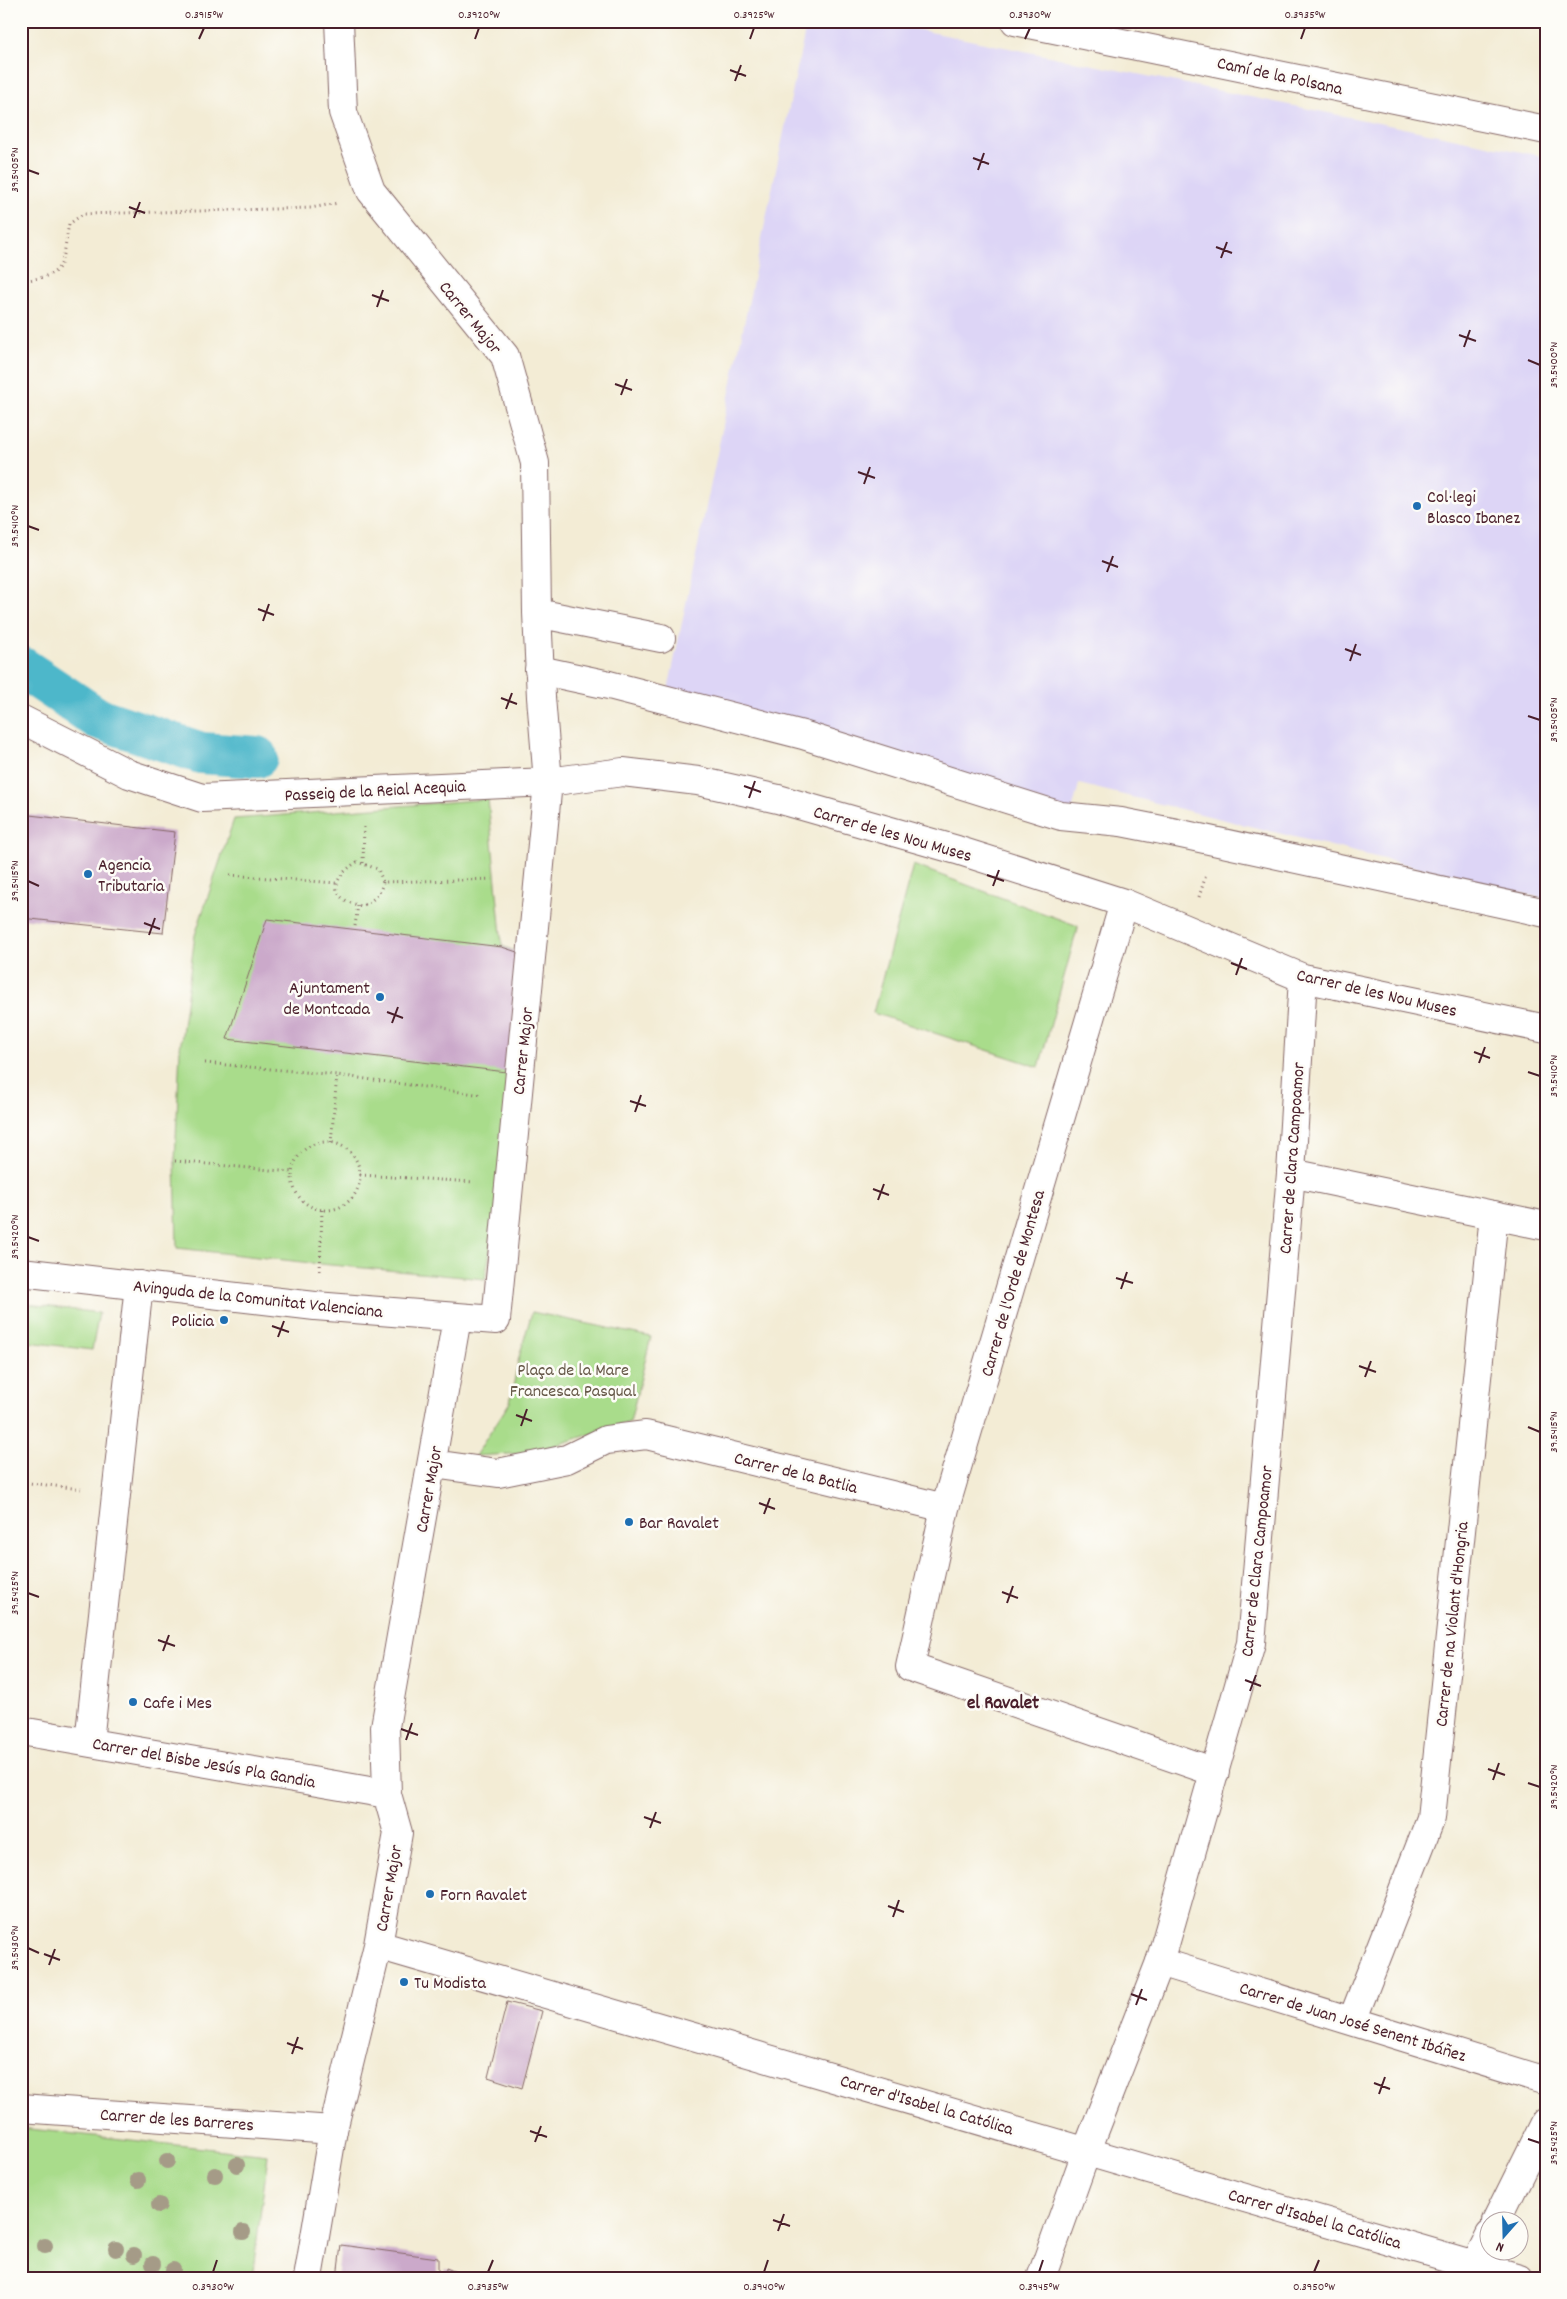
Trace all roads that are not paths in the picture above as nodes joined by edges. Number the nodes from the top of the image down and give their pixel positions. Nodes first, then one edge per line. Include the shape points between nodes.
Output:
1 (339, 21) edge
2 (1014, 21) edge
3 (1546, 130) edge
4 (537, 614) junction
5 (661, 638) dead end
6 (539, 670) junction
7 (21, 719) edge
8 (548, 782) junction
9 (1124, 903) junction
10 (1546, 913) edge
11 (1303, 978) junction
12 (1546, 1029) edge
13 (1291, 1173) junction
14 (1494, 1214) junction
15 (1546, 1226) edge
16 (21, 1272) edge
17 (139, 1285) junction
18 (457, 1318) junction
19 (496, 1320) joint
20 (432, 1464) junction
21 (945, 1508) junction
22 (21, 1731) edge
23 (89, 1742) junction
24 (1215, 1772) junction
25 (387, 1794) junction
26 (378, 1945) junction
27 (1160, 1962) junction
28 (1352, 2020) junction
29 (1546, 2081) edge
30 (21, 2108) edge
31 (1546, 2121) edge
32 (333, 2130) junction
33 (1086, 2150) junction
34 (1501, 2212) edge
35 (1480, 2255) edge
36 (1471, 2273) edge
37 (308, 2278) edge
38 (1041, 2278) edge
39 (1519, 2278) edge

1 - 4 street, Carrer Major via 342,112 371,191 505,356 535,464
2 - 3 street, Camí de la Polsana
4 - 5 street
4 - 6 street, Carrer Major
6 - 8 street, Carrer Major
6 - 10 street via 618,687 804,736 1061,816 1121,822 1172,832
7 - 8 street, Passeig de la Reial Acequia via 129,774 202,798
8 - 9 street, Carrer de les Nou Muses via 623,772 698,781 957,850
8 - 19 street, Carrer Major
9 - 11 street, Carrer de les Nou Muses
9 - 21 street, Carrer de l'Orde de Montesa
11 - 12 street, Carrer de les Nou Muses
11 - 13 street, Carrer de Clara Campoamor
13 - 14 street
13 - 24 street, Carrer de Clara Campoamor via 1251,1643
14 - 15 street
14 - 28 street, Carrer de na Violant d'Hongria via 1430,1818
16 - 17 street, Avinguda de la Comunitat Valenciana
17 - 18 street, Avinguda de la Comunitat Valenciana via 315,1306
17 - 23 street
18 - 19 street, Avinguda de la Comunitat Valenciana
18 - 20 street, Carrer Major
20 - 21 street, Carrer de la Batlia via 498,1473 567,1459 606,1440 646,1435
20 - 25 street, Carrer Major via 385,1727
21 - 24 street, Carrer de l'Orde de Montesa via 910,1667
22 - 23 street, Carrer del Bisbe Jesús Pla Gandia
23 - 25 street, Carrer del Bisbe Jesús Pla Gandia
24 - 27 street, Carrer de Clara Campoamor
25 - 26 street, Carrer Major via 398,1832
26 - 32 street, Carrer Major
26 - 33 street, Carrer d'Isabel la Católica
27 - 28 street, Carrer de Juan José Senent Ibáñez
27 - 33 street, Carrer de Clara Campoamor
28 - 29 street, Carrer de Juan José Senent Ibáñez
30 - 32 street, Carrer de les Barreres
31 - 34 street
32 - 37 street, Carrer Major
33 - 36 street, Carrer d'Isabel la Católica
33 - 38 street, Carrer de Clara Campoamor
35 - 36 street
36 - 39 street, Carrer d'Isabel la Católica

